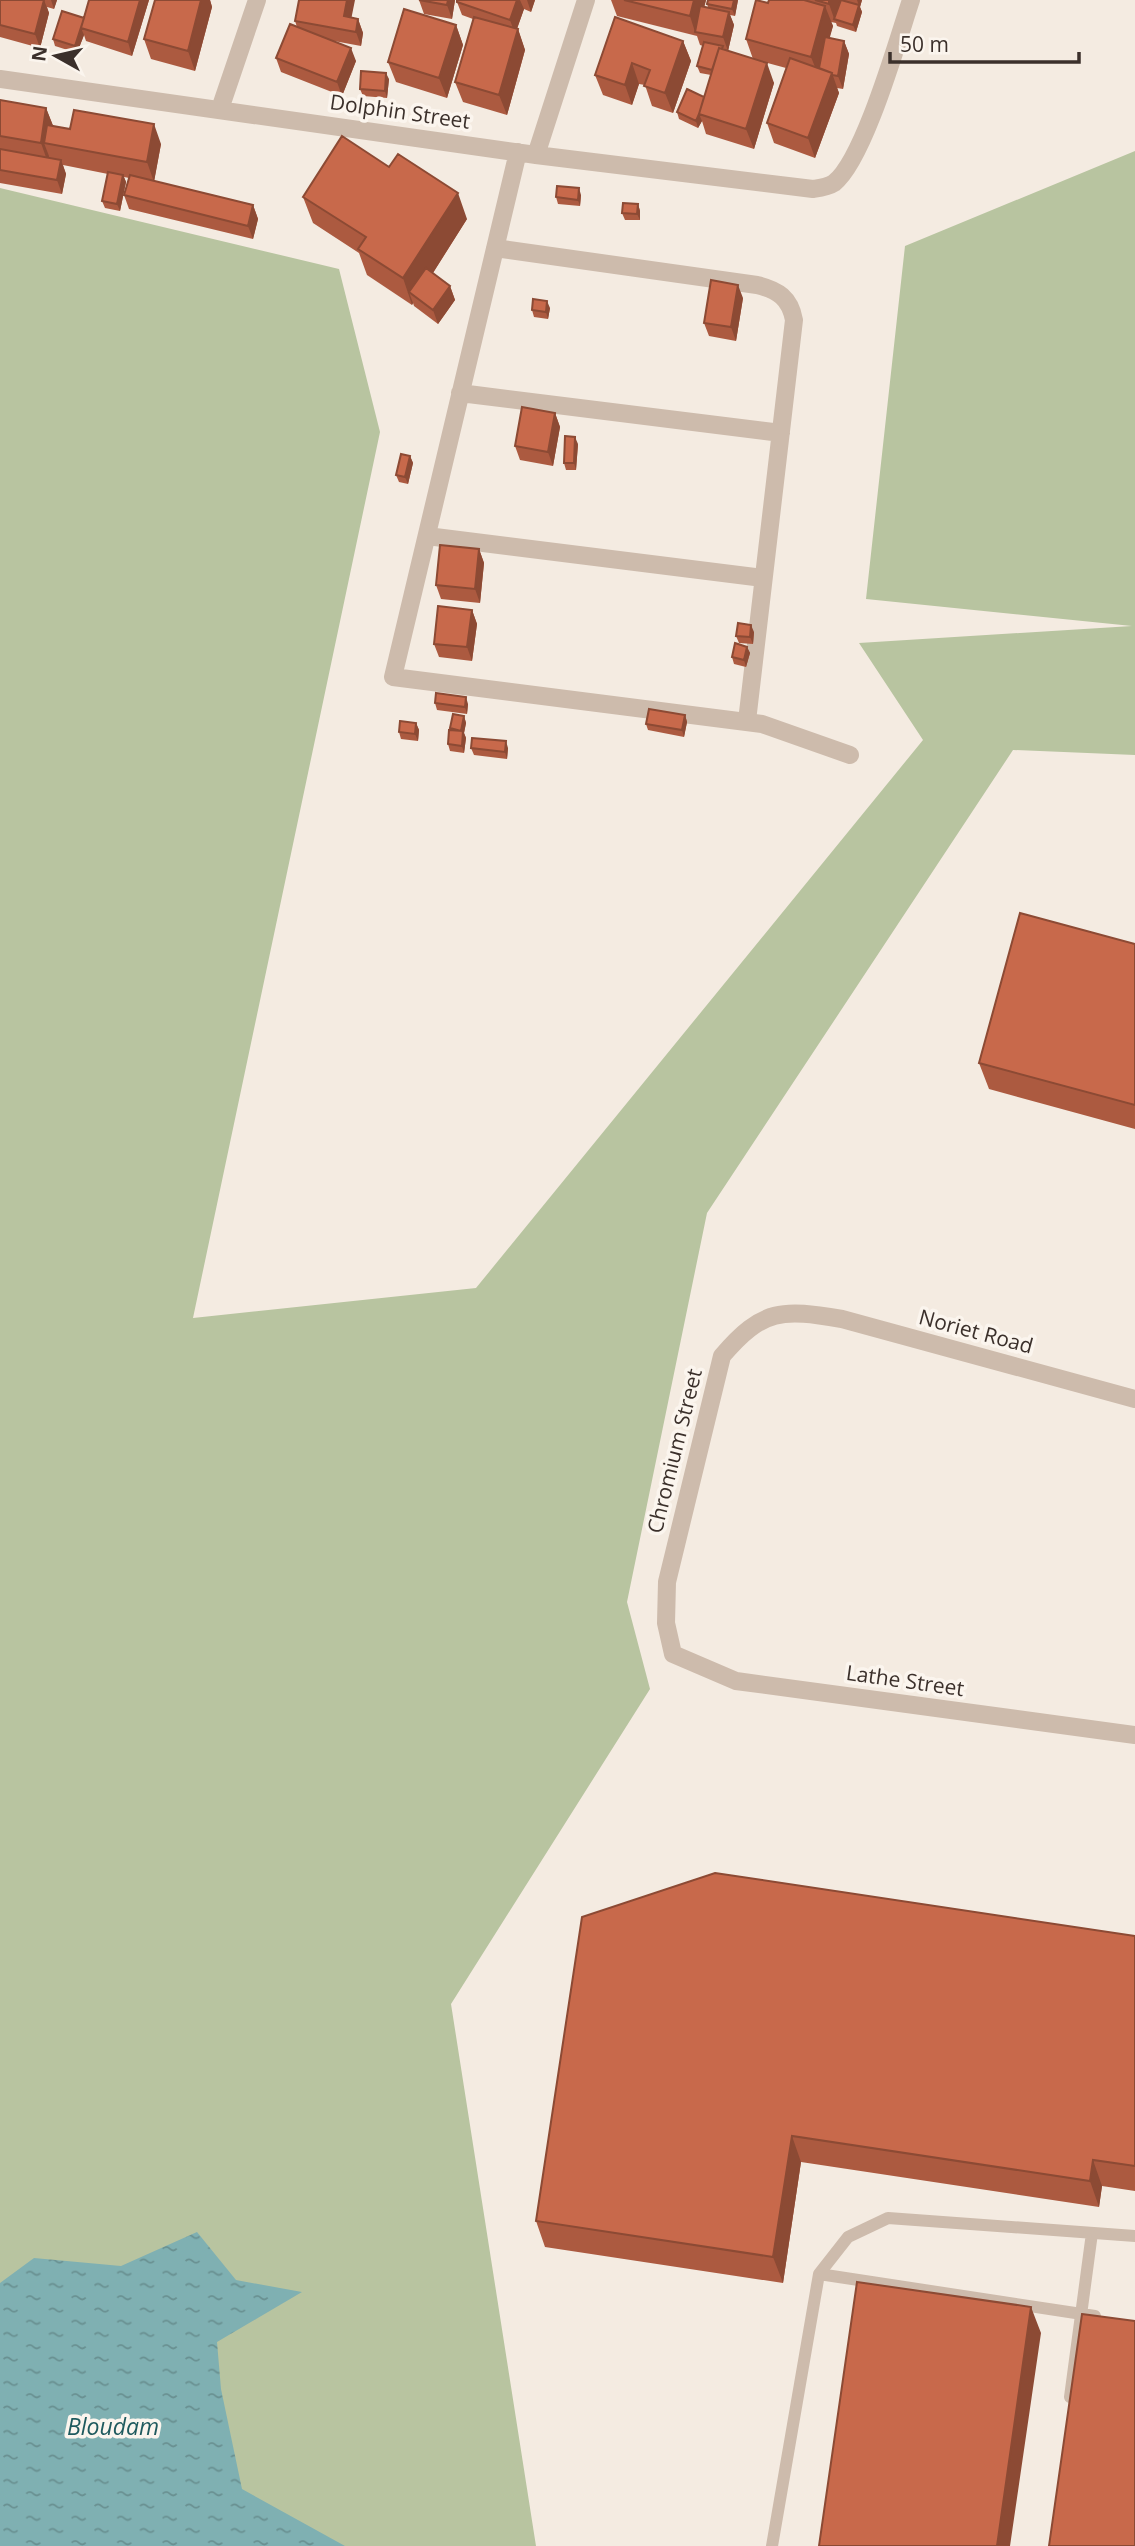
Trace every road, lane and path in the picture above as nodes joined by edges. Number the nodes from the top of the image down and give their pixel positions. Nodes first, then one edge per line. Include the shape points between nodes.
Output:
1 (257, 0) edge
2 (586, 0) edge
3 (911, 0) edge
4 (0, 79) edge
5 (220, 109) junction
6 (527, 153) junction
7 (495, 248) junction
8 (460, 393) junction
9 (781, 433) junction
10 (426, 536) junction
11 (764, 578) junction
12 (747, 721) junction
13 (850, 755) dead end
14 (804, 1312) joint
15 (1135, 1399) edge
16 (673, 1654) joint
17 (1135, 1735) edge
18 (1092, 2233) junction
19 (1135, 2236) edge
20 (819, 2274) junction
21 (1081, 2314) junction
22 (1108, 2318) edge
23 (1068, 2410) edge
24 (772, 2546) edge

1 - 5 street
2 - 6 street
3 - 6 street, Dolphin Street via 879,97 851,161 834,184 813,189
4 - 5 street, Dolphin Street
5 - 6 street, Dolphin Street
6 - 7 street
7 - 8 street
7 - 9 street via 772,289 792,307 794,320
8 - 9 street
8 - 10 street
9 - 11 street
10 - 11 street
10 - 12 street via 393,677
11 - 12 street
12 - 13 street
14 - 15 street, Noriet Road
14 - 16 street, Chromium Street via 765,1317 741,1333 722,1356 667,1582 666,1623
16 - 17 street, Lathe Street via 736,1681
18 - 19 lane
18 - 20 lane via 888,2218 848,2237
18 - 21 lane
20 - 21 lane
20 - 24 lane
21 - 22 lane
21 - 23 lane

